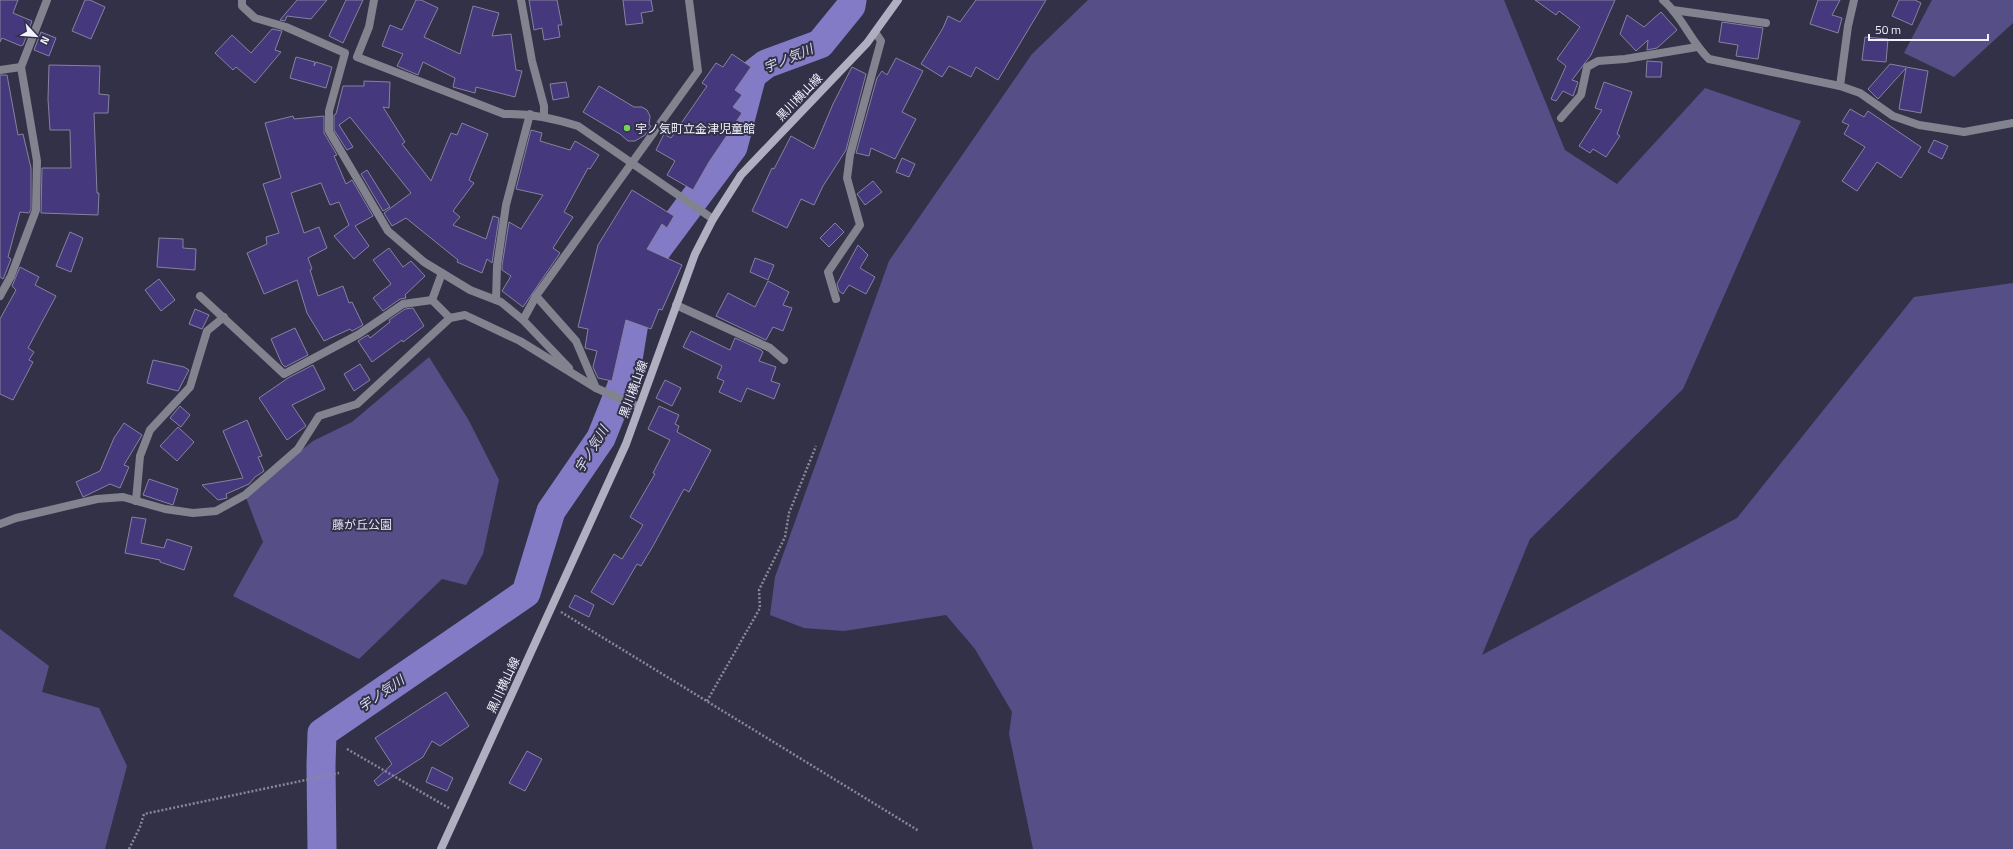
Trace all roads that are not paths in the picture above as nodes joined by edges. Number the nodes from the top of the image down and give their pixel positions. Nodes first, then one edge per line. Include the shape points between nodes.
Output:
1 (47, 0) edge
2 (242, 0) edge
3 (374, 0) edge
4 (521, 0) edge
5 (689, 0) edge
6 (898, 0) edge
7 (1663, 0) edge
8 (1854, 0) edge
9 (1673, 10) junction
10 (1766, 23) dead end
11 (874, 32) junction
12 (1697, 48) junction
13 (20, 67) junction
14 (0, 70) edge
15 (1840, 86) junction
16 (530, 114) junction
17 (544, 116) junction
18 (1561, 118) dead end
19 (2013, 123) edge
20 (634, 163) junction
21 (714, 219) junction
22 (442, 273) junction
23 (0, 296) edge
24 (200, 296) dead end
25 (536, 296) junction
26 (836, 299) dead end
27 (432, 300) junction
28 (496, 300) junction
29 (676, 305) junction
30 (224, 317) junction
31 (450, 318) junction
32 (523, 320) junction
33 (784, 360) dead end
34 (579, 377) junction
35 (596, 388) junction
36 (639, 407) junction
37 (136, 501) junction
38 (0, 524) edge
39 (441, 849) edge

1 - 13 street
2 - 22 street via 242,6 254,18 286,27 345,53 329,111 329,131 388,231 424,262
3 - 16 street via 369,27 357,57 504,114
4 - 17 street
5 - 20 street via 698,71
6 - 11 main road, 黒川横山線
7 - 9 street
8 - 15 street
9 - 10 street
9 - 12 street
11 - 21 main road, 黒川横山線 via 741,175
11 - 26 street via 881,41 850,155 847,178 860,225 828,272
12 - 15 street via 1709,59
12 - 18 street via 1598,61 1587,67 1581,95
13 - 14 street
13 - 23 street via 37,161 36,210
15 - 19 street via 1860,93 1893,116 1919,125 1964,132
16 - 17 street
16 - 28 street via 506,205 497,266
17 - 20 street via 578,126
20 - 21 street
20 - 25 street
21 - 29 main road, 黒川横山線 via 695,254
22 - 27 street
22 - 28 street via 470,290
24 - 30 street
25 - 32 street
25 - 35 street via 576,341
27 - 30 street via 403,304 359,334 284,374
27 - 31 street
28 - 32 street
29 - 33 street via 770,348
29 - 36 main road, 黒川横山線
30 - 37 street via 207,330 190,387 150,430 140,456
31 - 34 street via 465,315 520,341
31 - 37 street via 357,404 319,416 298,449 245,495 216,511 193,513
32 - 34 street
34 - 35 street
35 - 36 street
36 - 39 main road, 黒川横山線 via 626,444
37 - 38 street via 123,497 98,499

